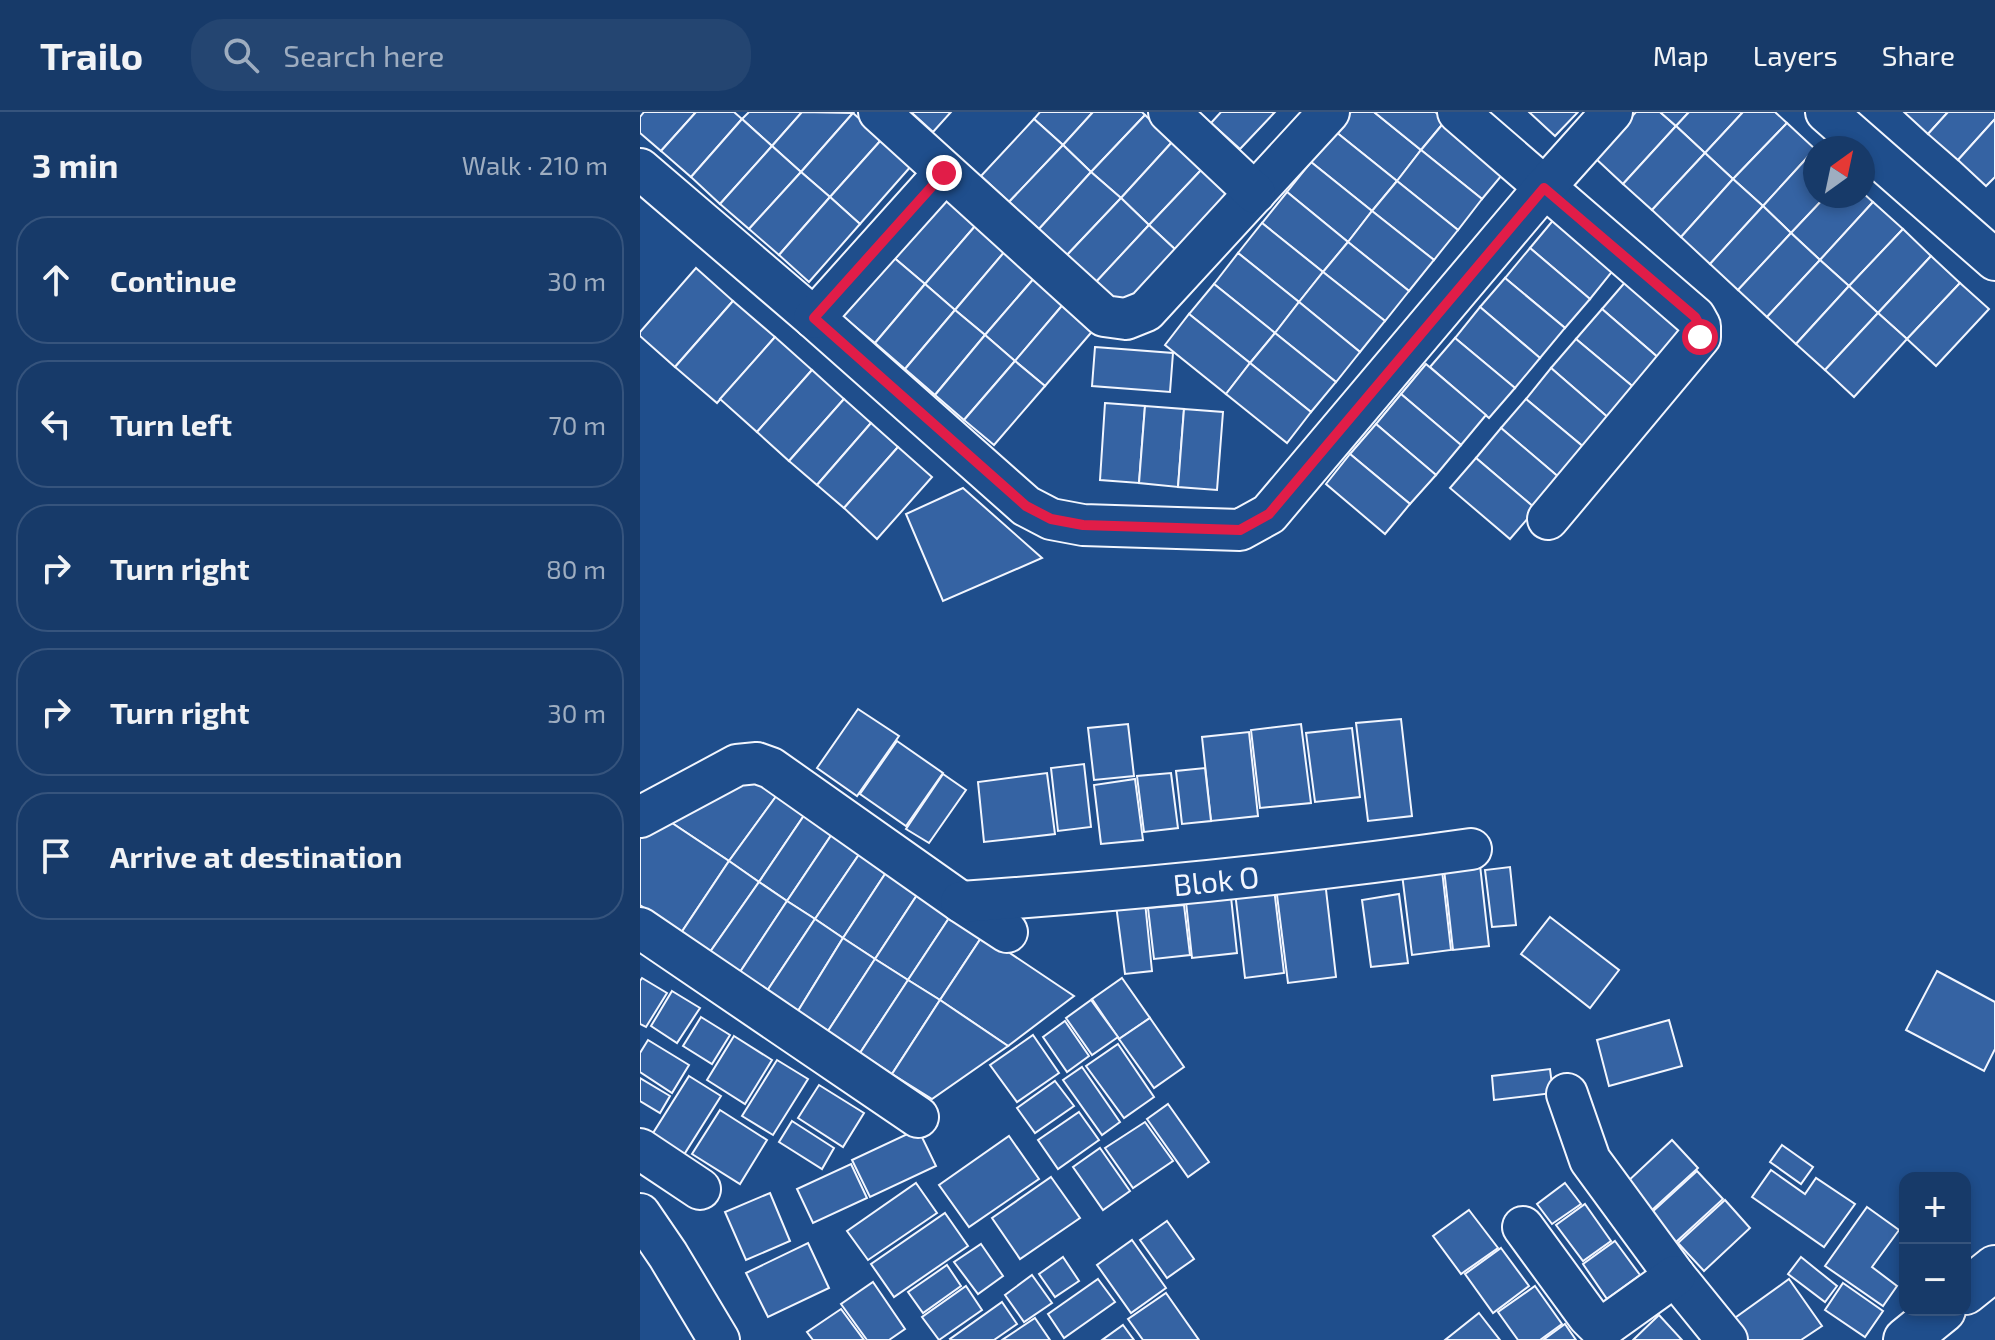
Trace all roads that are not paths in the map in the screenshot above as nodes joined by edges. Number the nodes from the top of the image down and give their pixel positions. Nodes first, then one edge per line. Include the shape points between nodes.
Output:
1 (879, 112) edge
2 (1169, 112) edge
3 (1329, 112) edge
4 (1458, 112) edge
5 (1612, 112) edge
6 (1826, 112) edge
7 (640, 169) edge
8 (944, 173) junction
9 (1544, 188) junction
10 (1255, 193) junction
11 (1995, 260) edge
12 (814, 318) junction
13 (1548, 519) dead end
14 (640, 817) edge
15 (1471, 849) dead end
16 (961, 902) junction
17 (640, 928) edge
18 (1007, 932) dead end
19 (1567, 1094) dead end
20 (918, 1117) dead end
21 (640, 1149) edge
22 (700, 1189) dead end
23 (640, 1214) edge
24 (1523, 1227) dead end
25 (1995, 1268) edge
26 (1675, 1276) junction
27 (1971, 1287) edge
28 (1936, 1316) edge
29 (719, 1340) edge
30 (1727, 1340) edge
31 (1906, 1340) edge

1 - 8 street
2 - 10 street
3 - 10 street
4 - 9 street
5 - 9 street
6 - 11 street
7 - 12 street
8 - 10 street via 1104,316 1126,319 1146,311
8 - 12 street
9 - 12 street via 1269,514 1240,530 1083,525 1051,519 1026,506
9 - 13 street via 1700,326 1700,337
14 - 16 street via 737,765 757,763
15 - 16 street, Blok O via 1071,895
16 - 18 street
17 - 20 street
19 - 26 street via 1590,1160
21 - 22 street
23 - 29 street
24 - 26 street via 1598,1326
25 - 27 street
26 - 30 street
28 - 31 street

